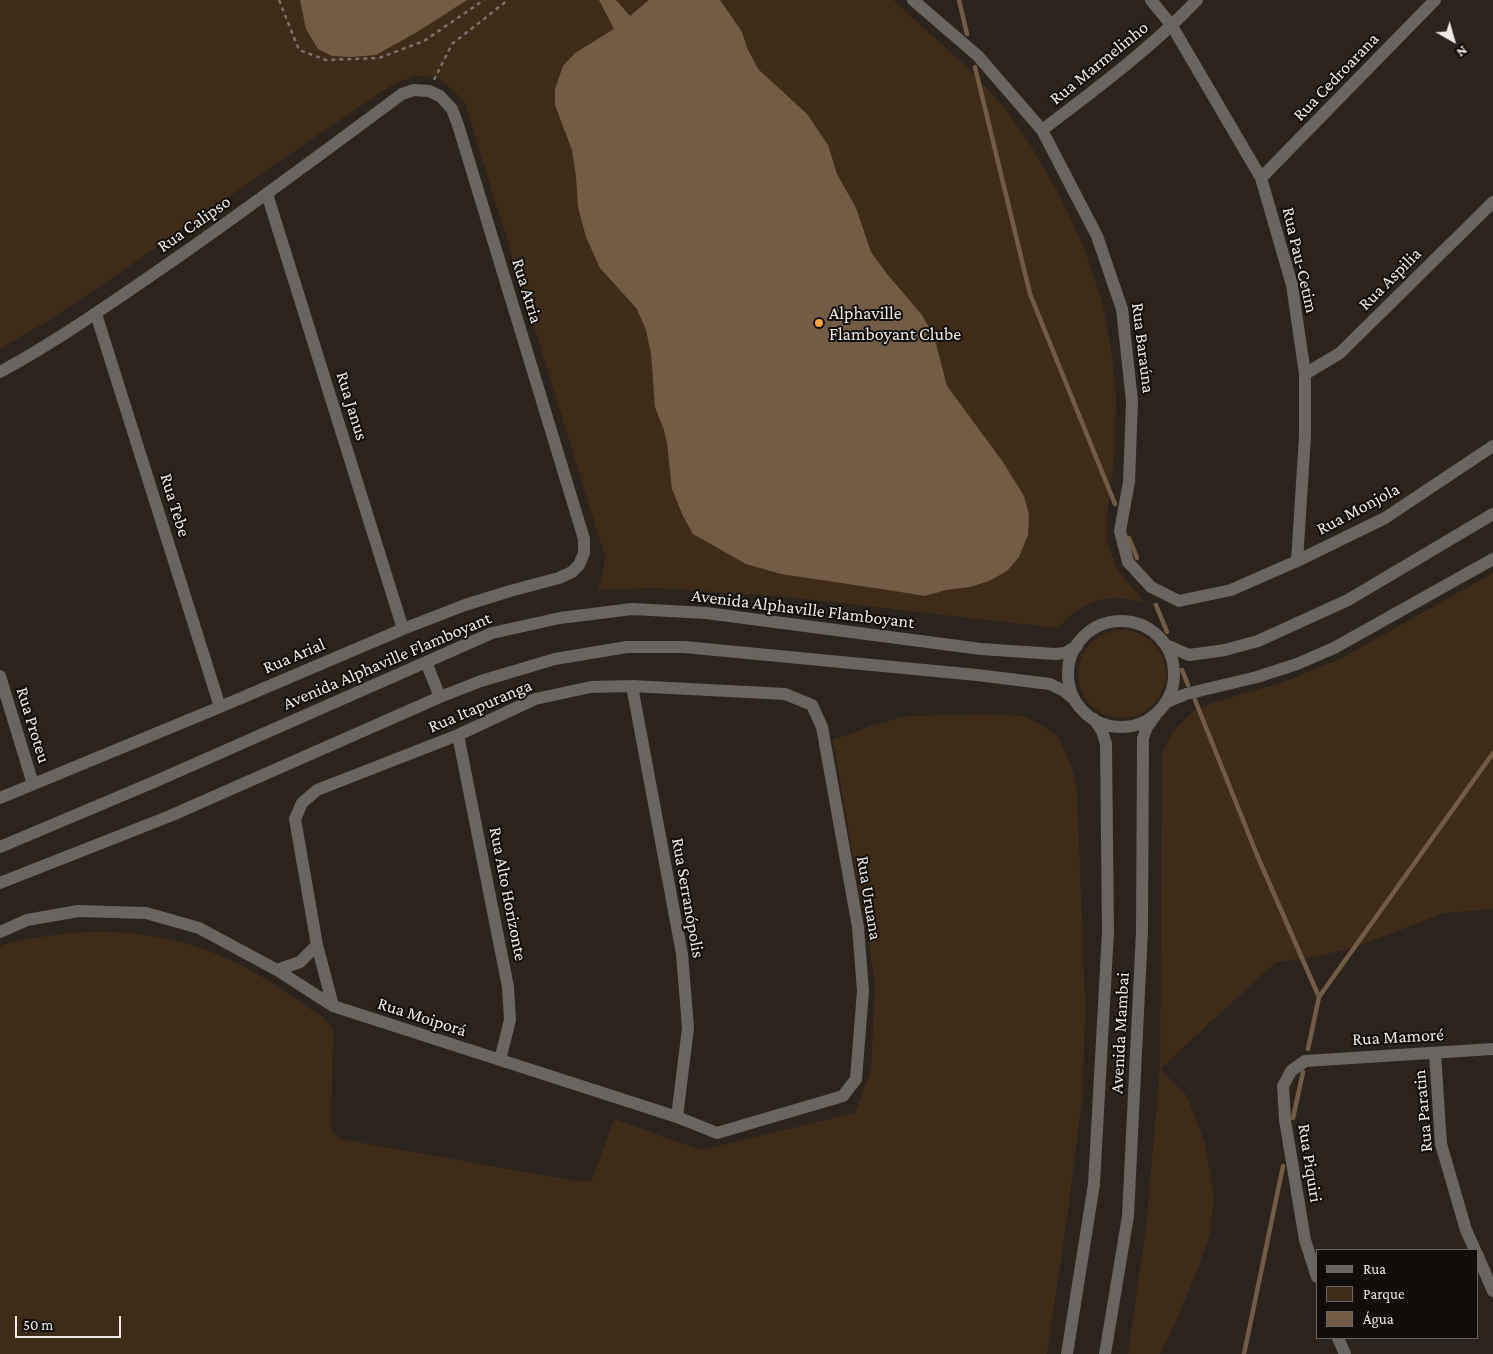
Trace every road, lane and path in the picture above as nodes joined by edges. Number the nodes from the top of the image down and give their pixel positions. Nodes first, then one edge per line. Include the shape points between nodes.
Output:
1 (279, 0) edge
2 (484, 0) edge
3 (508, 0) edge
4 (913, 0) edge
5 (1151, 0) edge
6 (1197, 0) edge
7 (1436, 0) edge
8 (1172, 26) junction
9 (429, 91) junction
10 (1042, 130) junction
11 (1261, 178) junction
12 (267, 194) junction
13 (1493, 202) edge
14 (96, 314) junction
15 (0, 372) edge
16 (1305, 374) junction
17 (1493, 446) edge
18 (1493, 514) edge
19 (584, 539) joint
20 (1493, 559) edge
21 (1297, 561) junction
22 (1231, 590) joint
23 (403, 629) junction
24 (1166, 645) junction
25 (1077, 646) junction
26 (426, 662) junction
27 (0, 676) edge
28 (632, 686) junction
29 (440, 697) junction
30 (1074, 698) junction
31 (1167, 702) junction
32 (812, 705) joint
33 (220, 707) junction
34 (1155, 716) junction
35 (1094, 719) junction
36 (458, 735) junction
37 (32, 784) junction
38 (0, 798) edge
39 (0, 847) edge
40 (0, 883) edge
41 (0, 932) edge
42 (317, 945) junction
43 (277, 970) junction
44 (333, 1006) junction
45 (1493, 1049) edge
46 (1436, 1053) junction
47 (500, 1060) junction
48 (1305, 1061) joint
49 (843, 1096) joint
50 (677, 1117) junction
51 (1475, 1249) edge
52 (1478, 1256) edge
53 (1316, 1274) edge
54 (1493, 1291) edge
55 (1338, 1339) edge
56 (1067, 1354) edge
57 (1104, 1354) edge
58 (1345, 1354) edge

1 - 2 path via 299,50 326,60 379,58 424,41
3 - 9 path via 452,44
4 - 10 street, Rua Baraúna via 978,56
5 - 8 street, Rua Pau-Cetim
6 - 8 street, Rua Marmelinho
7 - 11 street, Rua Cedroarana
8 - 10 street, Rua Marmelinho via 1108,81
8 - 11 street, Rua Pau-Cetim
9 - 12 street, Rua Calipso via 414,90 402,94
9 - 19 street, Rua Atria via 440,96 452,109 458,125
10 - 22 street, Rua Baraúna via 1098,236 1122,309 1132,401 1129,482 1120,532 1128,562 1151,587 1178,600
11 - 16 street, Rua Pau-Cetim via 1292,285
12 - 14 street, Rua Calipso
12 - 23 street, Rua Janus
13 - 16 street, Rua Aspilia via 1340,353
14 - 15 street, Rua Calipso
14 - 33 street, Rua Tebe
16 - 21 street, Rua Pau-Cetim via 1305,436
17 - 21 street, Rua Monjola via 1385,518
18 - 24 street via 1348,600 1258,641 1189,655
19 - 23 street, Rua Arial via 584,554 572,572 465,605
20 - 31 street via 1334,648 1257,677 1186,694
21 - 22 street, Rua Monjola
23 - 33 street, Rua Arial
24 - 25 street via 1154,632 1137,623 1122,621 1089,632
24 - 31 street via 1174,662 1174,684
25 - 26 street, Avenida Alphaville Flamboyant via 1055,654 982,650 706,613 632,609 560,618 492,633
25 - 30 street via 1070,662 1068,681
26 - 29 street
26 - 39 street, Avenida Alphaville Flamboyant
27 - 37 street, Rua Proteu
28 - 32 street, Rua Itapuranga via 785,694
28 - 36 street, Rua Itapuranga via 591,687 535,699
28 - 50 street, Rua Serranópolis via 682,954 688,1028
29 - 30 street via 555,658 627,647 684,647 1050,684
29 - 40 street via 170,816
30 - 35 street
31 - 34 street
32 - 49 street, Rua Uruana via 822,727 858,927 863,991 856,1079
33 - 37 street, Rua Arial
34 - 35 street via 1139,725 1120,728 1100,724
34 - 57 street, Avenida Mambai via 1143,738 1142,931 1128,1216
35 - 56 street, Avenida Mambai via 1106,744 1108,932 1094,1184
36 - 42 street, Rua Itapuranga via 317,790 302,803 295,819
36 - 47 street, Rua Alto Horizonte via 508,987 510,1020
37 - 38 street, Rua Arial
41 - 43 street, Rua Moiporá via 27,920 78,911 146,913 199,928
42 - 43 street via 300,962
42 - 44 street
43 - 44 street, Rua Moiporá
44 - 47 street, Rua Moiporá
45 - 46 street, Rua Mamoré
46 - 48 street, Rua Mamoré
46 - 51 street, Rua Paratin via 1441,1144
47 - 50 street, Rua Moiporá
48 - 53 street, Rua Piquiri via 1291,1071 1284,1086 1285,1120 1305,1240
49 - 50 street, Rua Moiporá via 717,1133
52 - 54 street
55 - 58 street

